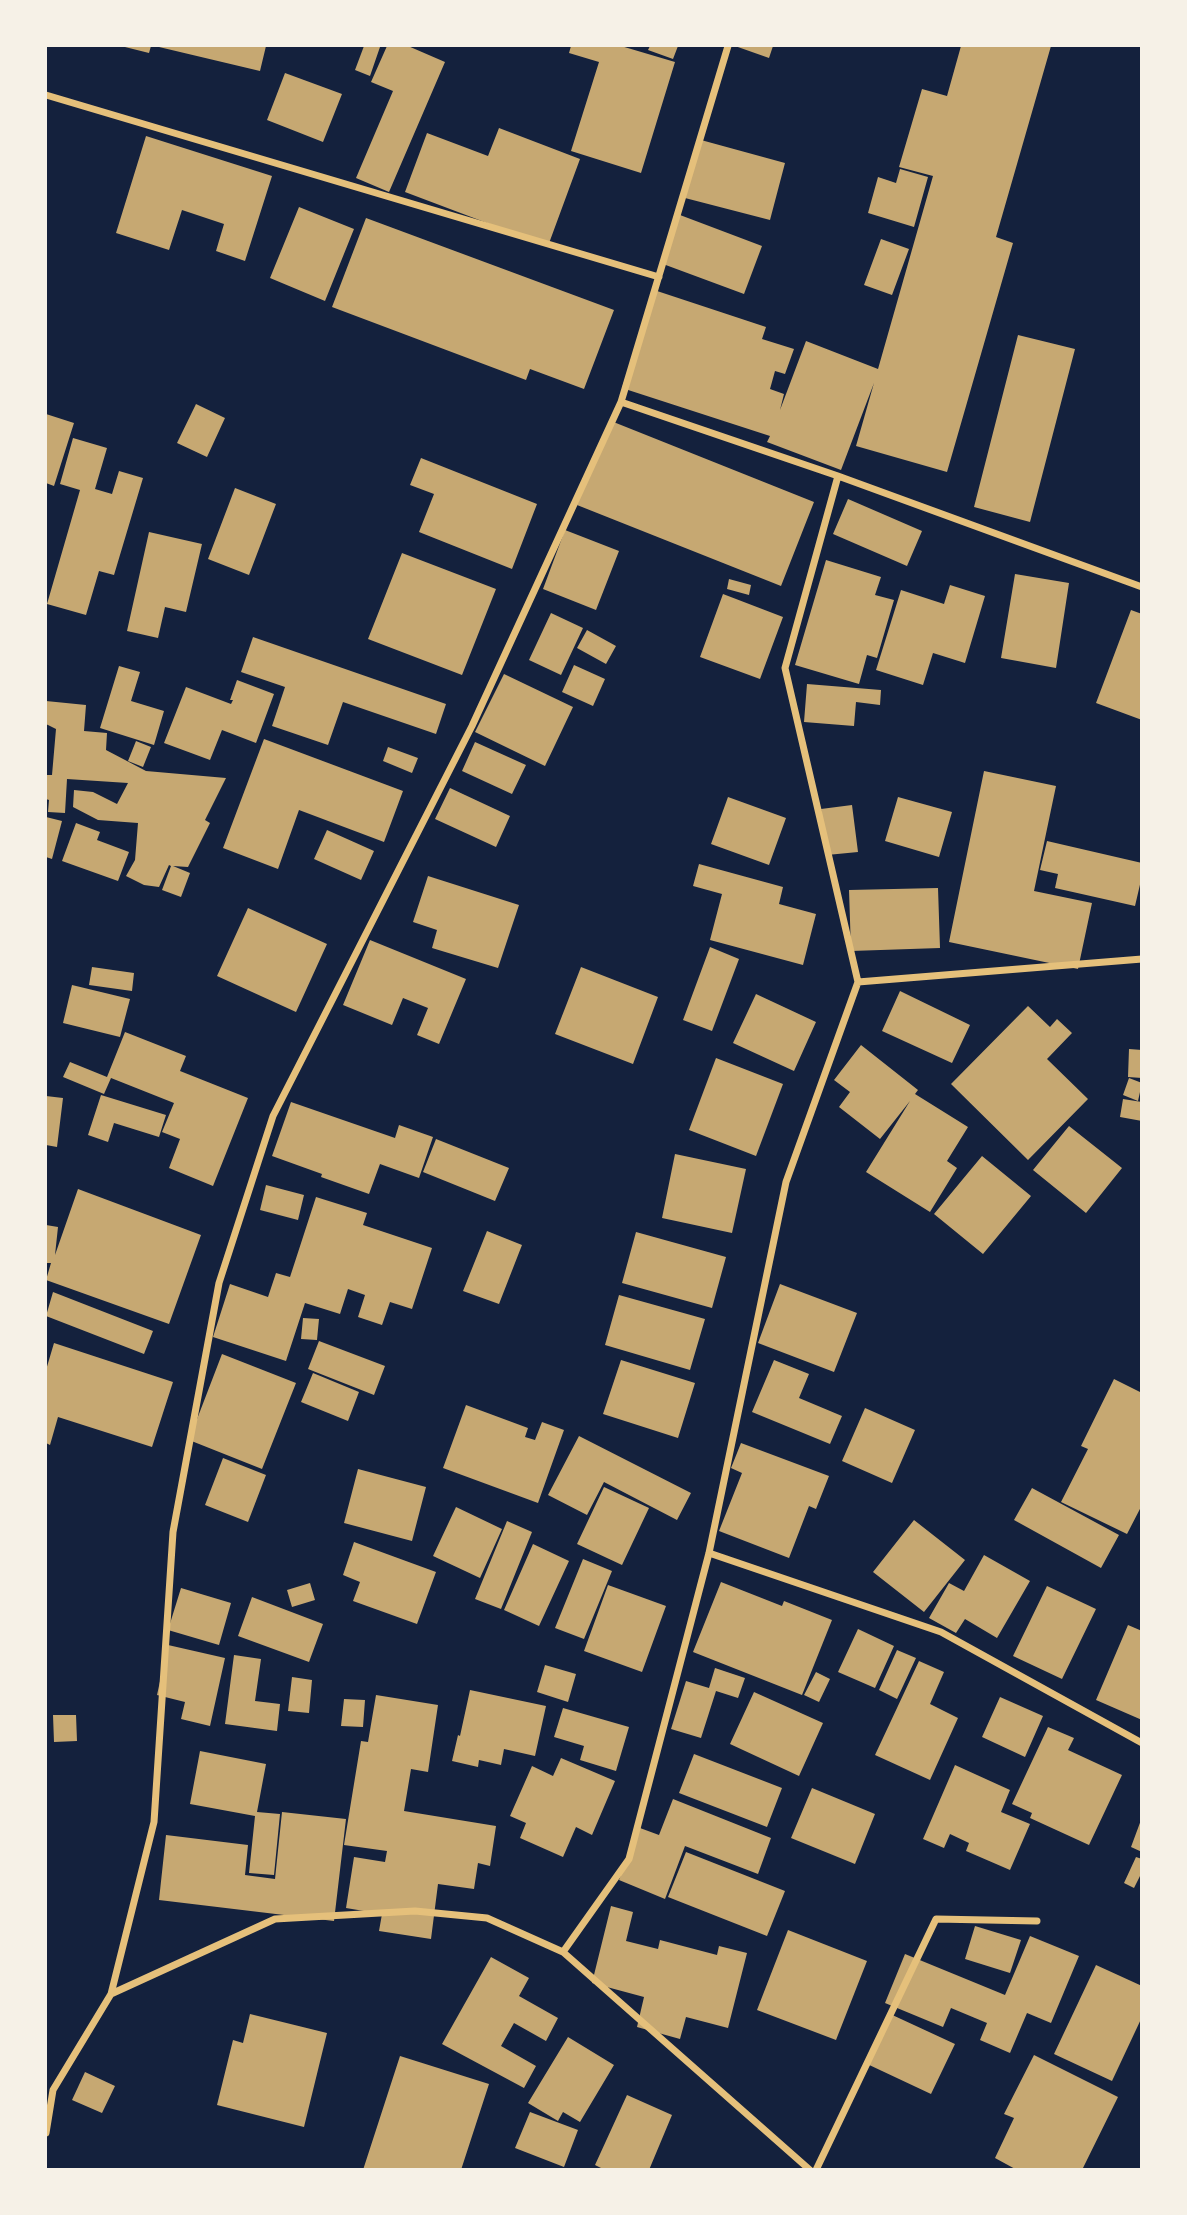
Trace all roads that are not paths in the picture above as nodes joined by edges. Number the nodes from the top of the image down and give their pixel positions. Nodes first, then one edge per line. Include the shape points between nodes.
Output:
1 (728, 46) edge
2 (46, 95) edge
3 (659, 277) junction
4 (621, 402) junction
5 (838, 476) junction
6 (1142, 587) edge
7 (1142, 959) edge
8 (858, 982) junction
9 (709, 1553) junction
10 (1142, 1743) edge
11 (1037, 1921) dead end
12 (563, 1952) junction
13 (111, 1994) junction
14 (46, 2133) edge
15 (810, 2169) edge
16 (816, 2169) edge

1 - 3 street
2 - 3 street
3 - 4 street
4 - 5 street
4 - 13 street via 471,726 273,1116 219,1283 173,1532 154,1822
5 - 6 street
5 - 8 street via 785,668
7 - 8 street
8 - 9 street via 786,1182
9 - 10 street via 940,1632
9 - 12 street via 629,1859
11 - 16 street via 936,1919
12 - 13 street via 487,1918 415,1911 275,1919
12 - 15 street
13 - 14 street via 53,2090

